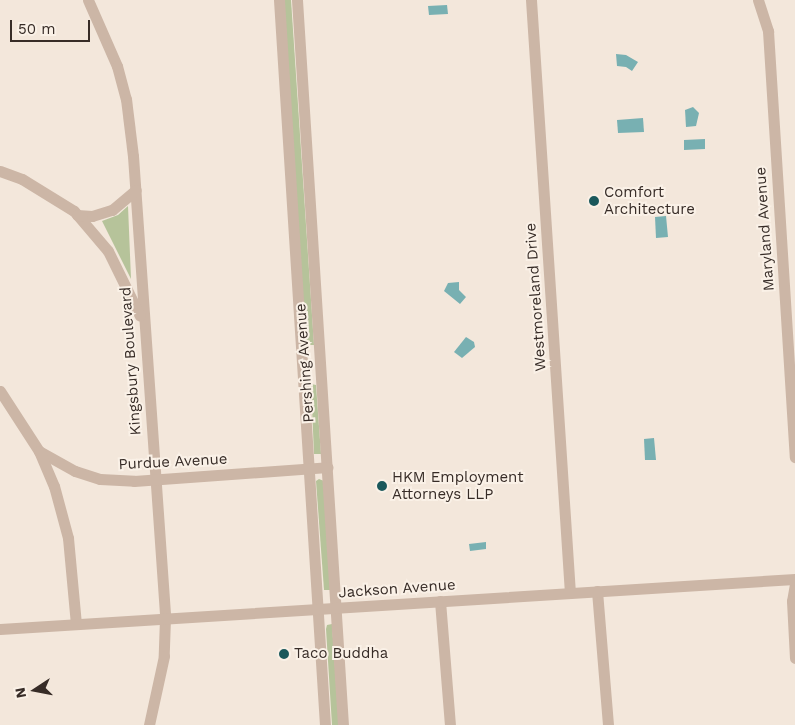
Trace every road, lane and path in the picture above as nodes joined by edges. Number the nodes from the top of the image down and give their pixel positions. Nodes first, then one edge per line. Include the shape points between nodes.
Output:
1 (88, 0) edge
2 (279, 0) edge
3 (297, 0) edge
4 (531, 0) edge
5 (758, 0) edge
6 (0, 171) edge
7 (136, 190) junction
8 (77, 215) junction
9 (144, 325) junction
10 (0, 391) edge
11 (38, 451) junction
12 (795, 457) edge
13 (327, 467) junction
14 (308, 468) junction
15 (154, 480) junction
16 (795, 579) edge
17 (795, 584) edge
18 (596, 591) junction
19 (570, 593) junction
20 (440, 601) junction
21 (336, 607) junction
22 (317, 609) junction
23 (165, 618) junction
24 (76, 624) junction
25 (0, 629) edge
26 (795, 658) edge
27 (149, 725) edge
28 (324, 725) edge
29 (343, 725) edge
30 (450, 725) edge
31 (608, 725) edge

1 - 7 street, Kingsbury Boulevard via 102,27 126,99
2 - 14 street, Pershing Avenue
3 - 13 street, Pershing Avenue
4 - 19 street, Westmoreland Drive
5 - 12 street, Maryland Avenue via 768,32
6 - 8 street via 28,183
7 - 8 street via 112,210 92,216
7 - 9 street, Kingsbury Boulevard
8 - 9 street via 108,251
9 - 15 street, Kingsbury Boulevard
10 - 11 street
11 - 15 street, Purdue Avenue via 100,479
11 - 24 street via 54,486 68,538
13 - 14 street, Purdue Avenue
13 - 21 street, Pershing Avenue
14 - 15 street, Purdue Avenue
14 - 22 street, Pershing Avenue
15 - 23 street, Kingsbury Boulevard
16 - 18 street, Jackson Avenue
17 - 26 street via 792,601
18 - 19 street, Jackson Avenue
18 - 31 street
19 - 20 street, Jackson Avenue
20 - 21 street, Jackson Avenue
20 - 30 street
21 - 22 street, Jackson Avenue
21 - 29 street, Pershing Avenue
22 - 23 street, Jackson Avenue
22 - 28 street, Pershing Avenue
23 - 24 street, Jackson Avenue
23 - 27 street, Kingsbury Boulevard via 164,656
24 - 25 street, Jackson Avenue

